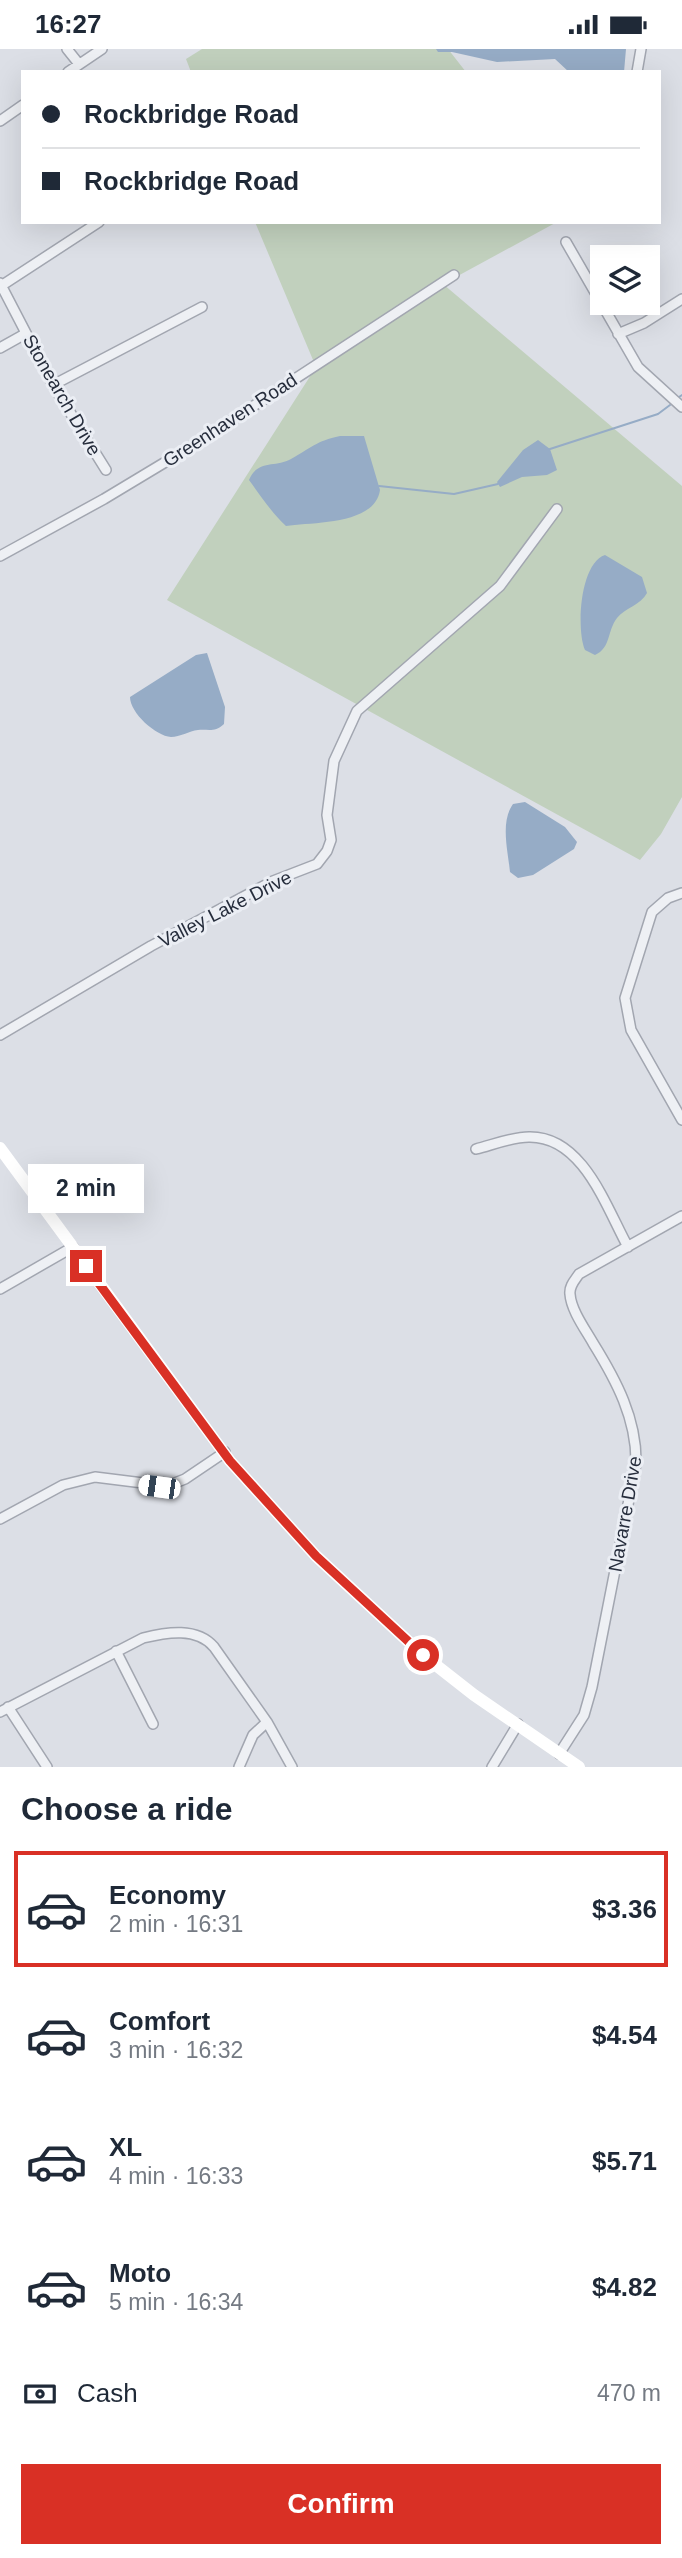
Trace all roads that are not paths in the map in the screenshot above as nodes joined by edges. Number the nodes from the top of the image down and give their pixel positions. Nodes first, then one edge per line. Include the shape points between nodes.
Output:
1 (66, 49) edge
2 (102, 49) edge
3 (641, 49) edge
4 (79, 64) junction
5 (71, 70) edge
6 (637, 70) edge
7 (21, 106) edge
8 (0, 121) edge
9 (96, 224) edge
10 (566, 242) dead end
11 (454, 275) dead end
12 (1, 284) edge
13 (682, 299) edge
14 (202, 307) dead end
15 (25, 334) junction
16 (618, 334) junction
17 (0, 348) edge
18 (53, 385) junction
19 (682, 407) edge
20 (106, 470) dead end
21 (557, 509) dead end
22 (0, 556) edge
23 (682, 893) edge
24 (0, 1035) edge
25 (682, 1120) edge
26 (0, 1148) edge
27 (476, 1149) dead end
28 (682, 1216) edge
29 (73, 1247) junction
30 (628, 1247) junction
31 (0, 1289) edge
32 (225, 1452) junction
33 (0, 1519) edge
34 (116, 1651) junction
35 (4, 1710) edge
36 (267, 1722) junction
37 (153, 1724) dead end
38 (518, 1724) junction
39 (559, 1754) junction
40 (47, 1767) edge
41 (239, 1767) edge
42 (292, 1767) edge
43 (492, 1767) edge
44 (579, 1767) edge

1 - 4 street
2 - 4 street
3 - 6 street
4 - 5 street
7 - 8 street
9 - 12 street
10 - 16 street
11 - 22 street, Greenhaven Road via 197,443
12 - 15 street, Stonearch Drive
13 - 16 street
14 - 18 street
15 - 17 street
15 - 18 street, Stonearch Drive
16 - 19 street via 638,367
18 - 20 street, Stonearch Drive
21 - 24 street, Valley Lake Drive via 499,586 357,711 334,761 327,815 331,840 317,864 272,881 151,946
23 - 25 street via 652,912 625,998 631,1030
26 - 29 main road
27 - 30 street via 527,1136 567,1150 583,1166
28 - 30 street, Navarre Drive
29 - 31 street
29 - 32 main road
30 - 39 street, Navarre Drive via 579,1275 570,1293 580,1321 620,1390 637,1441 592,1687 584,1715
32 - 33 street via 167,1486 95,1477 63,1485
32 - 38 main road via 316,1556 380,1617 474,1695
34 - 35 street
34 - 36 street via 164,1633 207,1639
34 - 37 street
35 - 40 street
36 - 41 street via 253,1735
36 - 42 street
38 - 39 main road
38 - 43 street
39 - 44 main road

